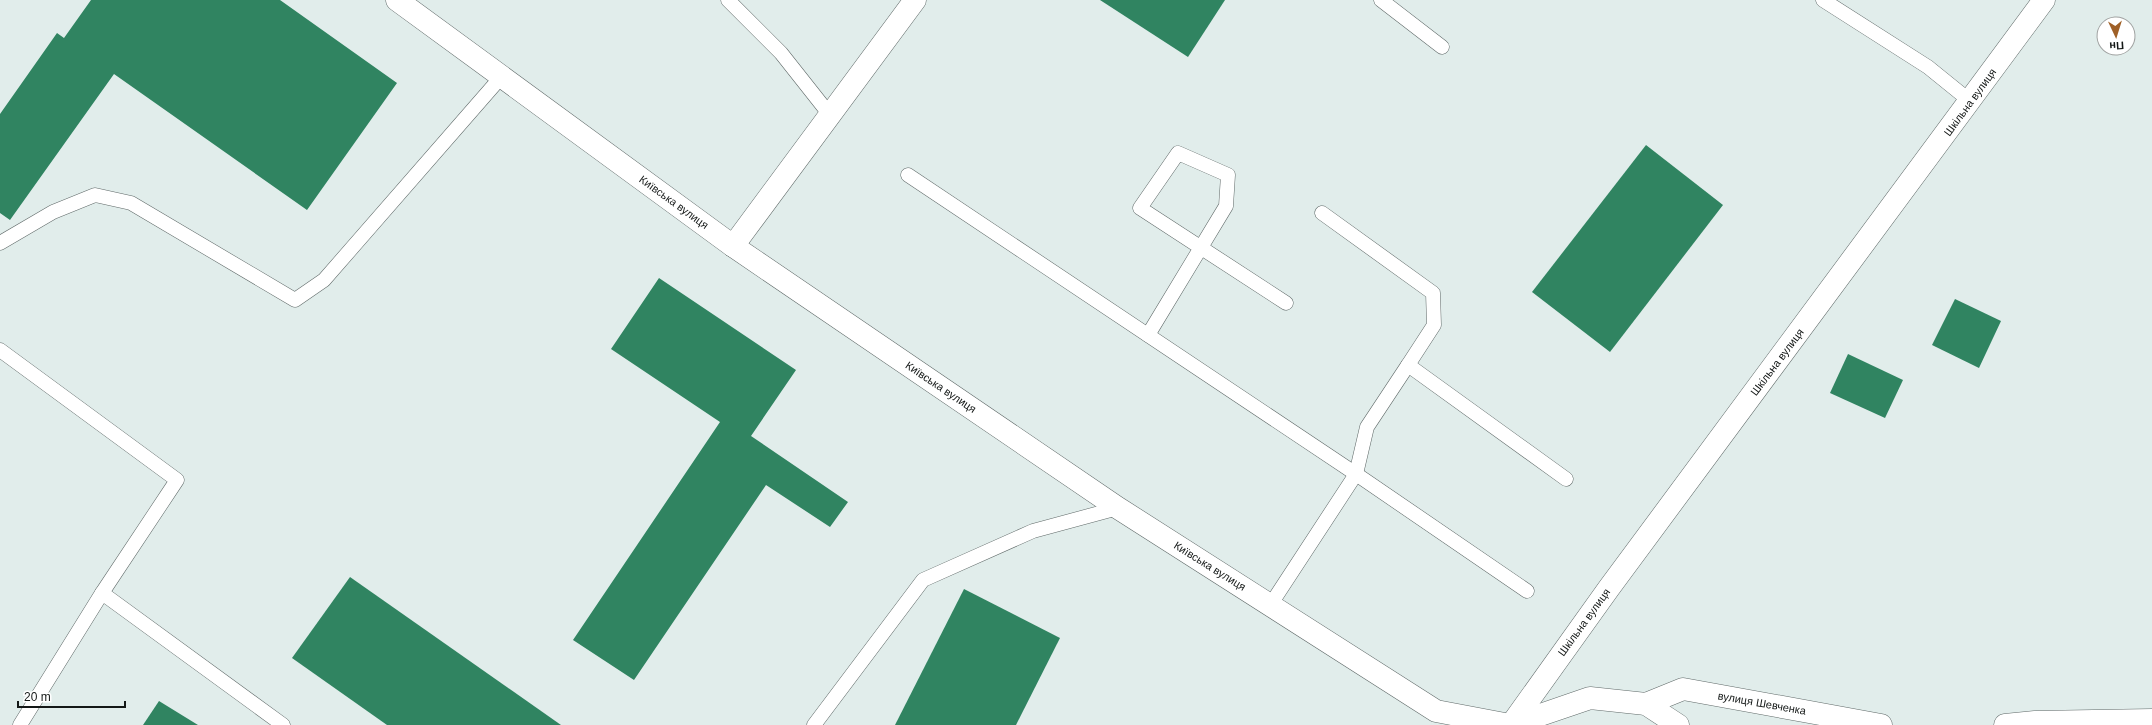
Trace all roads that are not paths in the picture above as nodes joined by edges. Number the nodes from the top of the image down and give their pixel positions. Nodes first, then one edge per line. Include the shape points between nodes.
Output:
1 (397, 0) edge
2 (728, 0) edge
3 (915, 0) edge
4 (1381, 0) edge
5 (1823, 0) edge
6 (2044, 0) edge
7 (1442, 47) dead end
8 (502, 76) junction
9 (1970, 101) junction
10 (830, 115) junction
11 (908, 175) dead end
12 (1322, 213) dead end
13 (0, 243) edge
14 (733, 246) junction
15 (1201, 248) junction
16 (1286, 302) dead end
17 (1148, 335) junction
18 (0, 350) edge
19 (1408, 365) junction
20 (1356, 474) junction
21 (1566, 479) dead end
22 (1118, 508) junction
23 (1527, 591) dead end
24 (102, 593) junction
25 (1271, 604) junction
26 (1646, 704) junction
27 (2152, 720) edge
28 (2115, 723) edge
29 (20, 725) edge
30 (282, 725) edge
31 (814, 725) edge
32 (1510, 725) edge
33 (1678, 725) edge
34 (1881, 725) edge
35 (2005, 725) edge

1 - 8 street, Київська вулиця
2 - 10 lane via 780,53
3 - 10 street
4 - 7 lane
5 - 9 lane via 1928,67
6 - 9 street, Шкільна вулиця
8 - 13 lane via 324,280 295,300 131,203 95,195 53,212
8 - 14 street, Київська вулиця
9 - 32 street, Шкільна вулиця
10 - 14 street
11 - 17 lane
12 - 19 lane via 1433,293 1434,325
14 - 22 street, Київська вулиця
15 - 15 lane via 1226,206 1228,175 1178,153 1140,208
15 - 16 lane
15 - 17 lane
17 - 20 lane
18 - 24 lane via 177,480
19 - 20 lane via 1367,427
19 - 21 lane
20 - 23 lane
20 - 25 lane
22 - 25 street, Київська вулиця
22 - 31 lane via 1033,531 923,580
24 - 29 lane
24 - 30 lane
25 - 32 street, Київська вулиця via 1436,711
26 - 32 street, Київська вулиця via 1590,698
26 - 33 street, Київська вулиця
26 - 34 street, вулиця Шевченка via 1683,689
27 - 28 street
28 - 35 street via 2035,722

